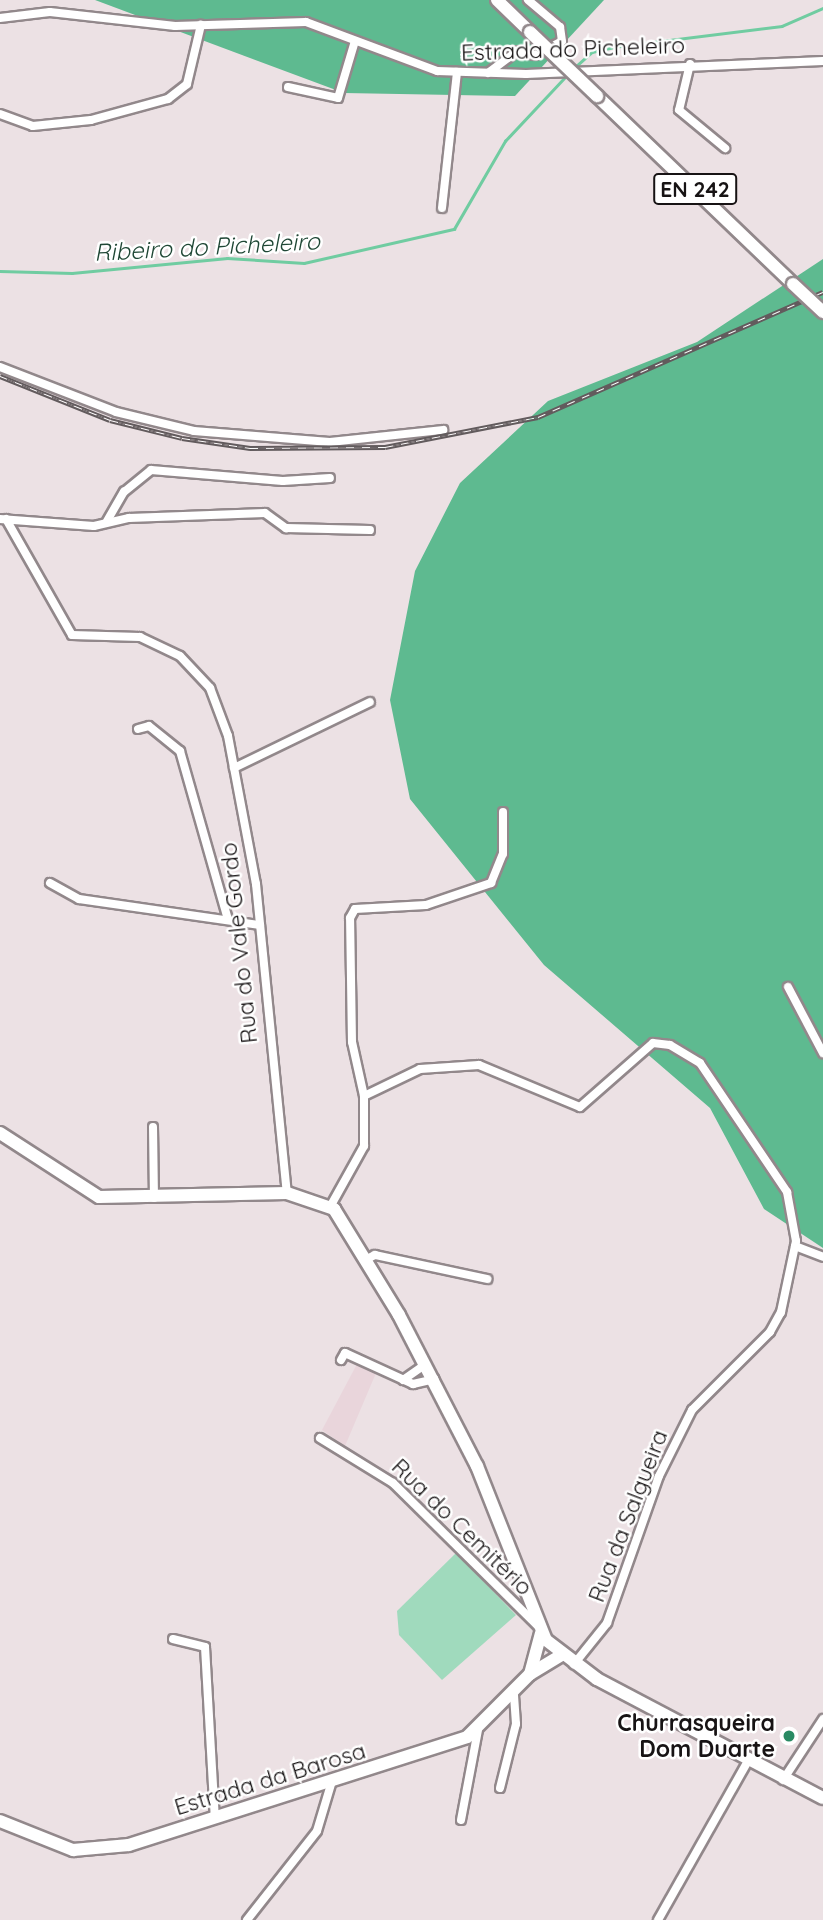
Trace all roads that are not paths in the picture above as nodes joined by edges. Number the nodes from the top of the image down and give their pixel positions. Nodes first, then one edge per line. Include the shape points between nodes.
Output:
1 (497, 0) edge
2 (528, 0) edge
3 (0, 18) edge
4 (201, 24) junction
5 (355, 41) junction
6 (823, 61) edge
7 (690, 64) junction
8 (457, 72) junction
9 (488, 73) junction
10 (288, 87) dead end
11 (0, 114) edge
12 (725, 148) dead end
13 (442, 208) dead end
14 (823, 312) edge
15 (0, 367) edge
16 (443, 430) dead end
17 (330, 478) dead end
18 (3, 519) edge
19 (106, 522) junction
20 (370, 530) dead end
21 (370, 702) dead end
22 (138, 729) dead end
23 (234, 768) junction
24 (503, 812) dead end
25 (50, 883) dead end
26 (228, 919) junction
27 (260, 925) junction
28 (788, 987) dead end
29 (823, 1053) edge
30 (364, 1096) junction
31 (153, 1127) dead end
32 (0, 1133) edge
33 (287, 1193) junction
34 (154, 1198) junction
35 (330, 1207) junction
36 (795, 1246) junction
37 (823, 1257) edge
38 (367, 1259) junction
39 (488, 1279) dead end
40 (341, 1360) dead end
41 (426, 1364) junction
42 (434, 1379) junction
43 (403, 1380) junction
44 (320, 1438) dead end
45 (540, 1629) junction
46 (173, 1639) dead end
47 (562, 1655) junction
48 (574, 1664) junction
49 (530, 1674) junction
50 (514, 1693) junction
51 (823, 1720) edge
52 (478, 1730) junction
53 (748, 1761) junction
54 (783, 1780) junction
55 (332, 1781) junction
56 (500, 1788) dead end
57 (823, 1798) edge
58 (215, 1818) junction
59 (461, 1820) dead end
60 (0, 1821) edge
61 (247, 1920) edge
62 (658, 1920) edge

1 - 14 main road, EN 242, bridge
2 - 9 street via 560,27 562,41 535,55 517,51
3 - 4 street, Estrada do Picheleiro via 50,12
4 - 5 street, Estrada do Picheleiro via 306,22
4 - 11 street via 191,74 168,99 91,120 33,126
5 - 8 street, Estrada do Picheleiro via 412,65
5 - 10 street via 338,98
6 - 7 street, Estrada do Picheleiro
7 - 9 street, Estrada do Picheleiro
7 - 12 street via 679,110
8 - 9 street, Estrada do Picheleiro
8 - 13 street
15 - 16 street via 116,412 194,431 330,442
17 - 19 street via 283,481 151,470 124,492
18 - 19 street
18 - 23 street, Rua do Vale Gordo via 72,635 140,637 180,656 210,688
19 - 20 street via 265,513 286,528
21 - 23 street
22 - 26 street via 149,726 180,751
23 - 27 street, Rua do Vale Gordo
24 - 30 street via 503,854 491,883 466,897 426,905 355,909 350,918 352,1042
25 - 26 street via 79,899
26 - 27 street
27 - 33 street, Rua do Vale Gordo
28 - 29 street
30 - 35 street via 364,1146
30 - 36 street, Rua da Salgueira via 419,1069 479,1065 580,1107 653,1043 670,1045 701,1063 770,1161 787,1192
31 - 34 street
32 - 34 main road via 87,1193
33 - 34 main road
33 - 35 main road
35 - 38 main road
36 - 37 street
36 - 48 street, Rua da Salgueira via 781,1312 770,1332 692,1409 659,1476 607,1623
38 - 39 street via 374,1255
38 - 41 main road
40 - 43 street via 345,1353
41 - 42 main road
41 - 43 street
42 - 43 street
42 - 45 main road via 477,1466
44 - 45 street, Rua do Cemitério via 393,1483
45 - 47 main road
45 - 49 main road, Estrada da Barosa
46 - 58 street via 205,1647
47 - 48 main road
47 - 49 main road, Estrada da Barosa
48 - 53 main road
49 - 50 main road, Estrada da Barosa
50 - 52 main road, Estrada da Barosa
50 - 56 street via 516,1724
51 - 54 street
52 - 55 main road, Estrada da Barosa
52 - 59 street
53 - 54 main road
53 - 62 street
54 - 57 main road
55 - 58 main road, Estrada da Barosa
55 - 61 street via 317,1831
58 - 60 main road, Estrada da Barosa via 97,1851 63,1848

